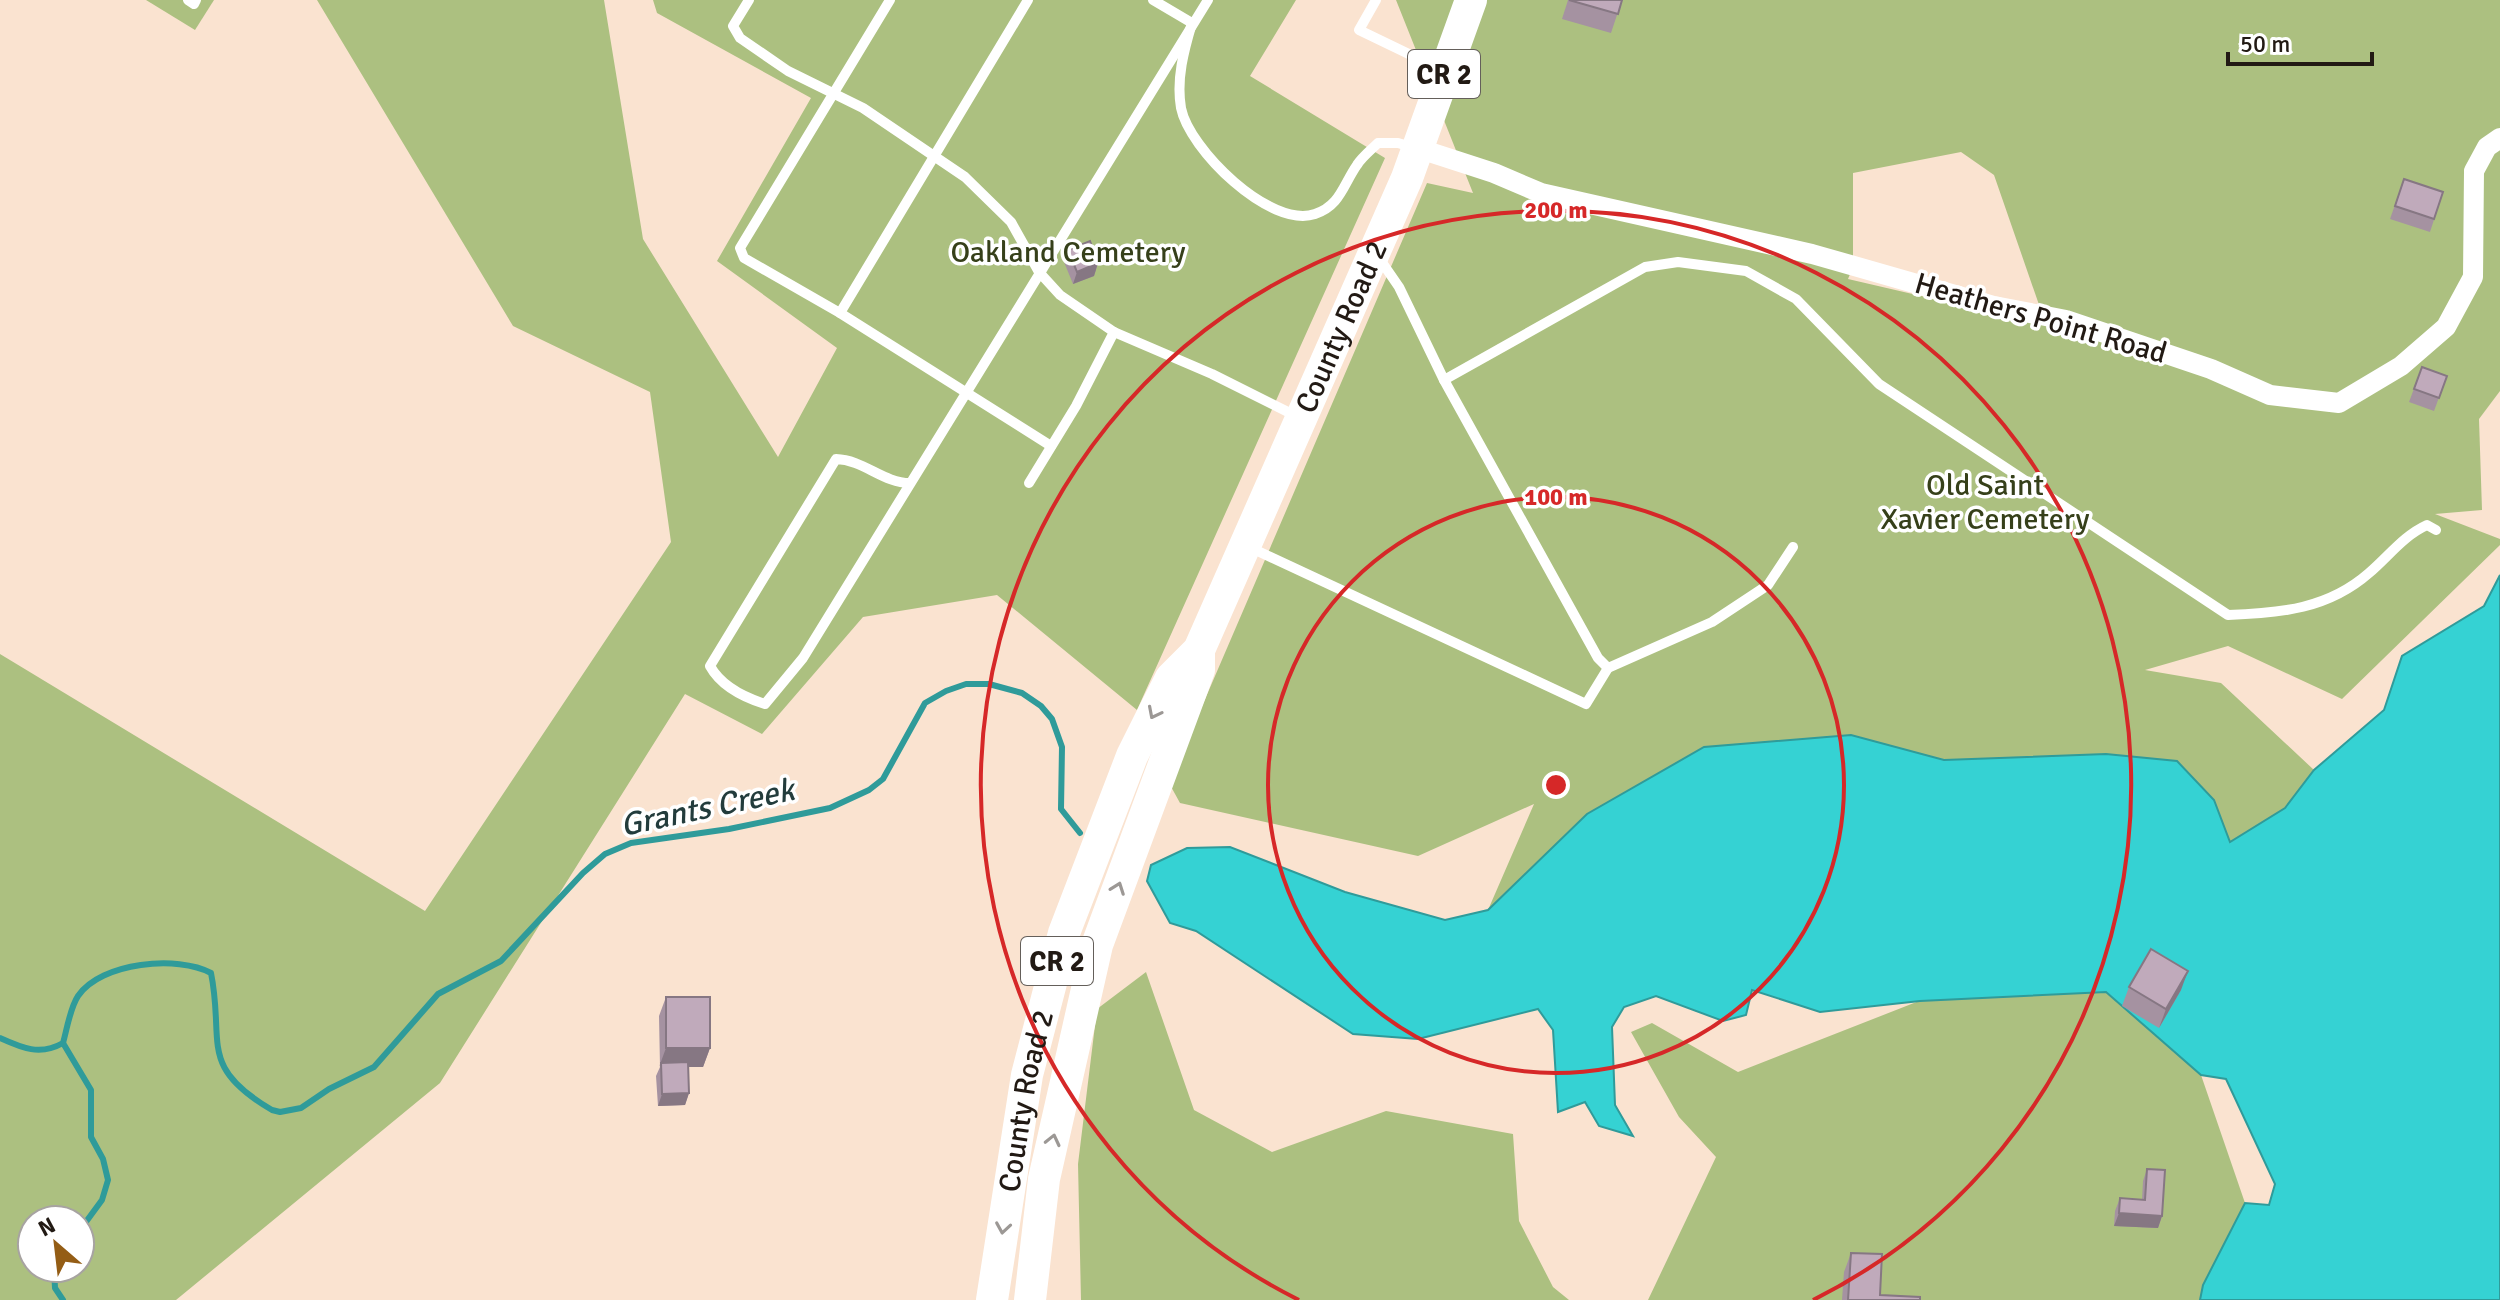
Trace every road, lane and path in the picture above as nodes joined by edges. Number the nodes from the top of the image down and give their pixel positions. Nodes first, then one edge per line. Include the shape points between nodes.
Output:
1 (188, 0) edge
2 (196, 0) edge
3 (749, 0) edge
4 (890, 0) edge
5 (1028, 0) edge
6 (1153, 0) edge
7 (1208, 0) edge
8 (1376, 0) edge
9 (1471, 0) edge
10 (1192, 23) junction
11 (1445, 72) junction
12 (833, 93) junction
13 (2500, 138) edge
14 (1417, 148) junction
15 (934, 153) junction
16 (1375, 253) junction
17 (1039, 272) junction
18 (840, 313) junction
19 (1114, 332) junction
20 (1444, 380) junction
21 (965, 392) junction
22 (1302, 418) junction
23 (1051, 446) junction
24 (910, 483) junction
25 (1029, 483) dead end
26 (2436, 530) dead end
27 (1245, 545) junction
28 (1793, 547) dead end
29 (1199, 650) junction
30 (1608, 668) junction
31 (992, 1300) edge
32 (1030, 1300) edge

1 - 2 lane
3 - 12 lane via 733,26 740,38
4 - 12 lane
5 - 15 lane
6 - 10 lane
7 - 10 lane
8 - 11 lane via 1359,30
9 - 11 main road, County Road 2 / CR 2
10 - 14 lane via 1181,60 1181,108 1196,143 1270,210 1311,216 1333,206 1358,163 1378,143
10 - 17 lane
11 - 14 main road, County Road 2 / CR 2
12 - 15 lane
12 - 18 lane via 740,248 744,258
13 - 14 street, Heathers Point Road via 2487,147 2474,171 2473,277 2446,327 2401,366 2339,403 2270,395 2211,369 2066,320 1994,306 1812,254 1541,193
14 - 16 main road, County Road 2 / CR 2
15 - 17 lane via 1011,222
15 - 18 lane
16 - 20 lane via 1399,287
16 - 22 main road, County Road 2 / CR 2
17 - 19 lane via 1060,295
17 - 21 lane
18 - 21 lane
19 - 22 lane
19 - 23 lane
20 - 26 lane via 1645,267 1678,262 1746,271 1796,299 1879,384 2228,615 2284,613 2330,600 2367,575 2408,533 2427,525
20 - 30 lane
21 - 23 lane
21 - 24 lane
22 - 27 main road, County Road 2 / CR 2
23 - 25 lane
24 - 24 lane via 803,658 765,704 718,679 710,666 836,459 853,460 896,483
27 - 29 main road, County Road 2 / CR 2
27 - 30 lane via 1586,704
28 - 30 lane via 1768,585 1712,622
29 -> 31 main road, County Road 2 / CR 2 via 1171,678 1132,756 1064,933 1027,1075
32 -> 29 main road, County Road 2 / CR 2 via 1044,1179 1097,945 1199,670

